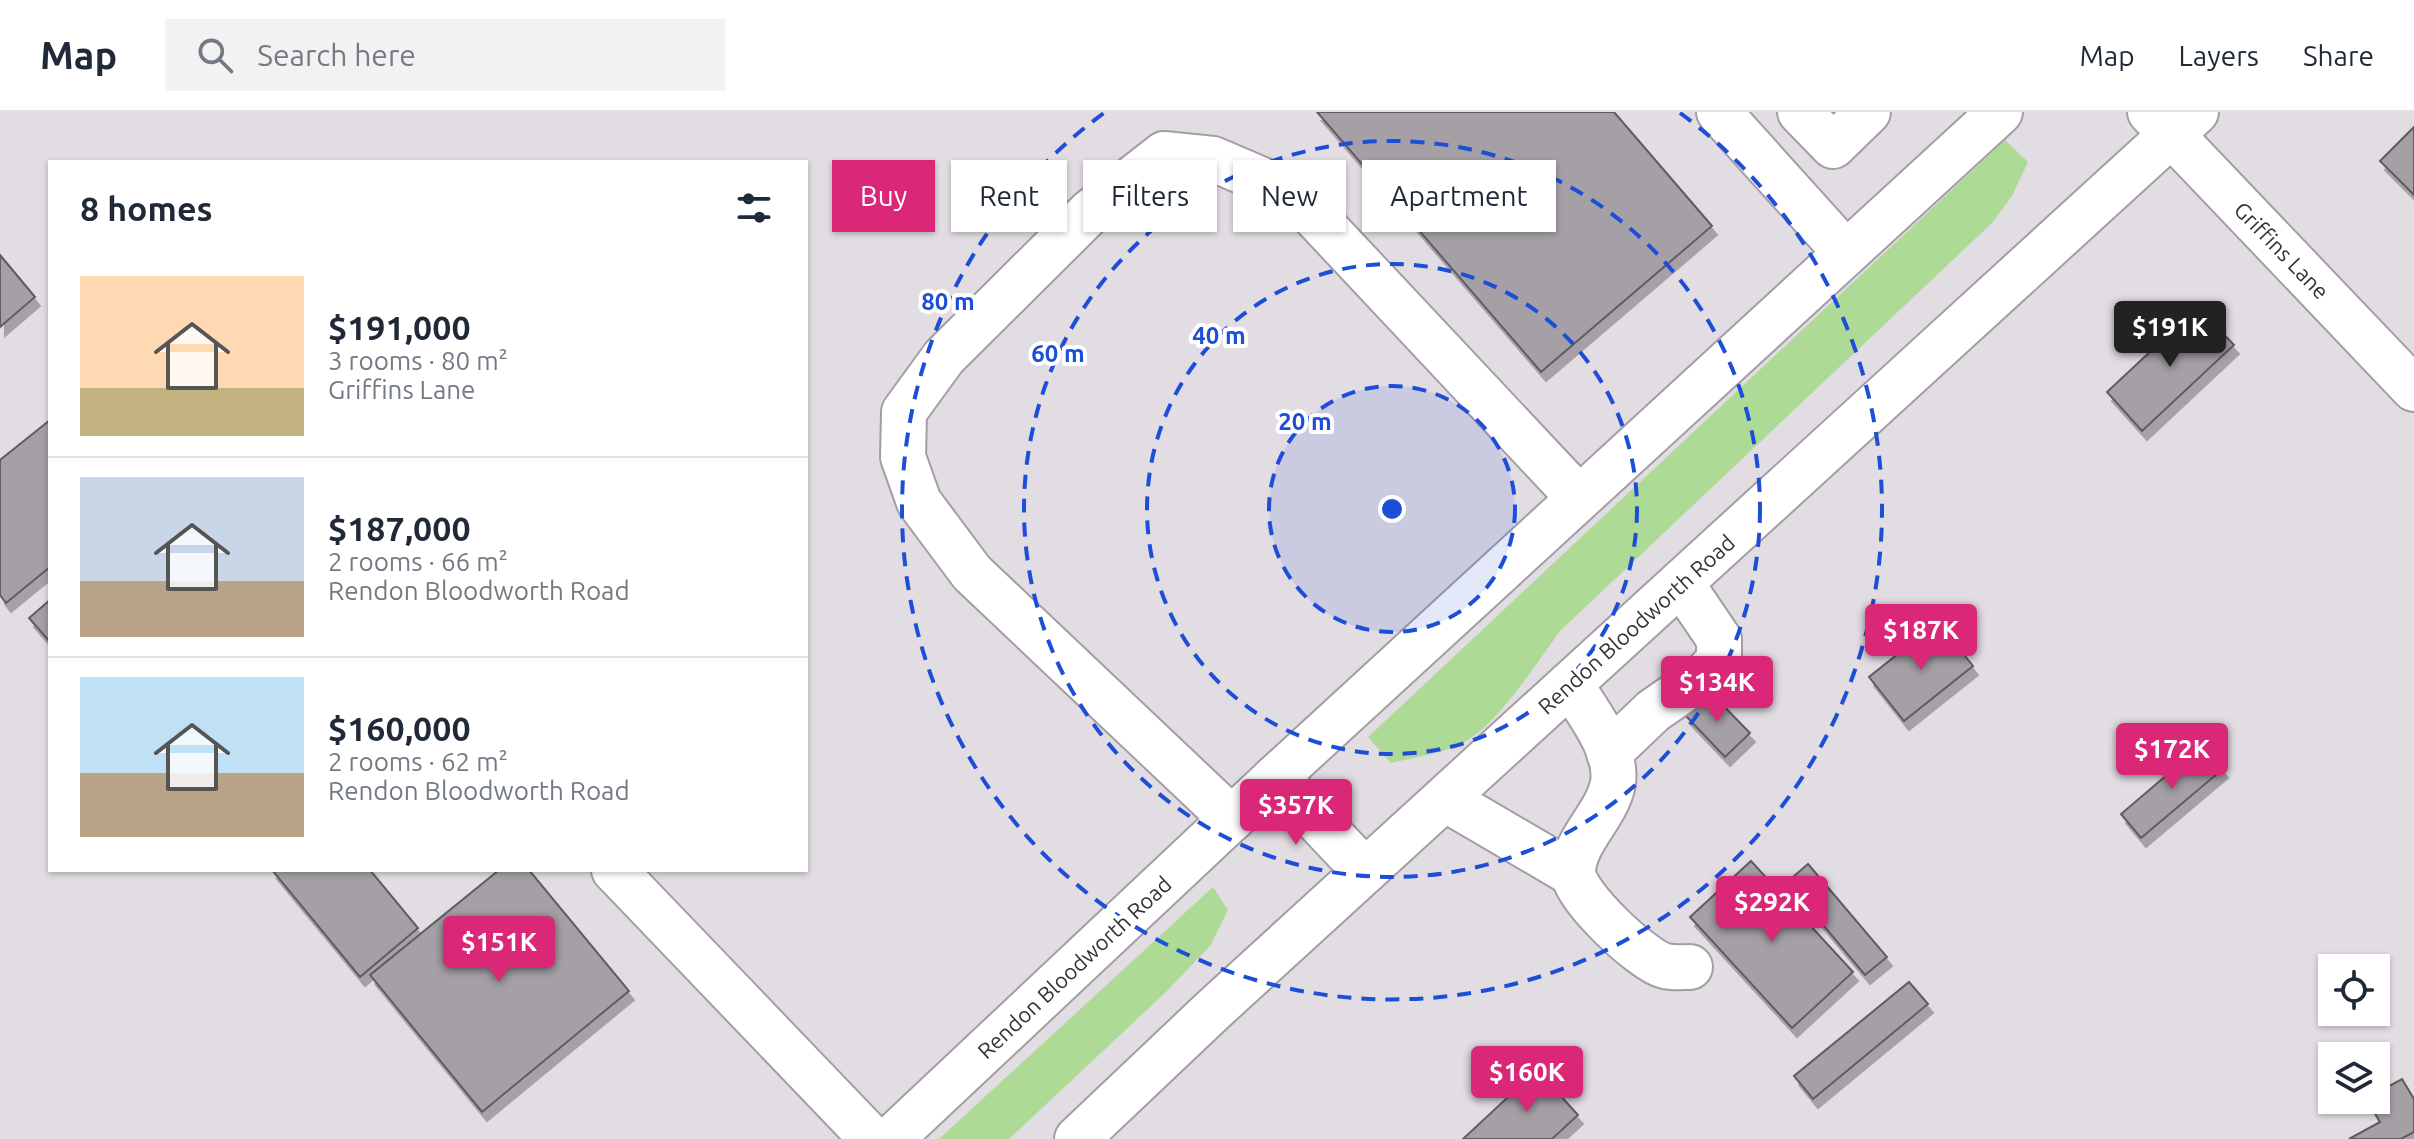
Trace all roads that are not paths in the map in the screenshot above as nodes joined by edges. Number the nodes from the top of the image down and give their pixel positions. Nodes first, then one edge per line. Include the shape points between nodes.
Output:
1 (1719, 112) edge
2 (1800, 112) edge
3 (1868, 112) edge
4 (2000, 112) edge
5 (2173, 120) edge
6 (1846, 253) junction
7 (2414, 389) edge
8 (1579, 498) junction
9 (1681, 583) junction
10 (1570, 684) junction
11 (1609, 753) junction
12 (1276, 777) junction
13 (1445, 799) junction
14 (1232, 819) junction
15 (1365, 871) junction
16 (616, 872) edge
17 (1573, 874) junction
18 (1690, 967) dead end
19 (872, 1139) edge
20 (891, 1139) edge
21 (1077, 1139) edge

1 - 6 main road
2 - 3 main road via 1833,146
4 - 6 main road, Rendon Bloodworth Road
5 - 7 main road, Griffins Lane
5 - 9 main road, Rendon Bloodworth Road
6 - 8 main road, Rendon Bloodworth Road
8 - 12 main road, Rendon Bloodworth Road
8 - 14 main road via 1305,206 1260,179 1213,159 1164,154 1090,212 944,357 904,412 903,457 919,502 972,573
9 - 10 main road, Rendon Bloodworth Road
9 - 11 main road via 1719,639 1719,660
10 - 11 main road
10 - 13 main road, Rendon Bloodworth Road
11 - 17 main road via 1613,783 1579,848
12 - 14 main road, Rendon Bloodworth Road
12 - 15 main road
13 - 15 main road, Rendon Bloodworth Road
13 - 17 main road
14 - 20 main road, Rendon Bloodworth Road
15 - 21 main road, Rendon Bloodworth Road
16 - 19 main road
17 - 18 main road via 1586,900 1644,955 1665,966

